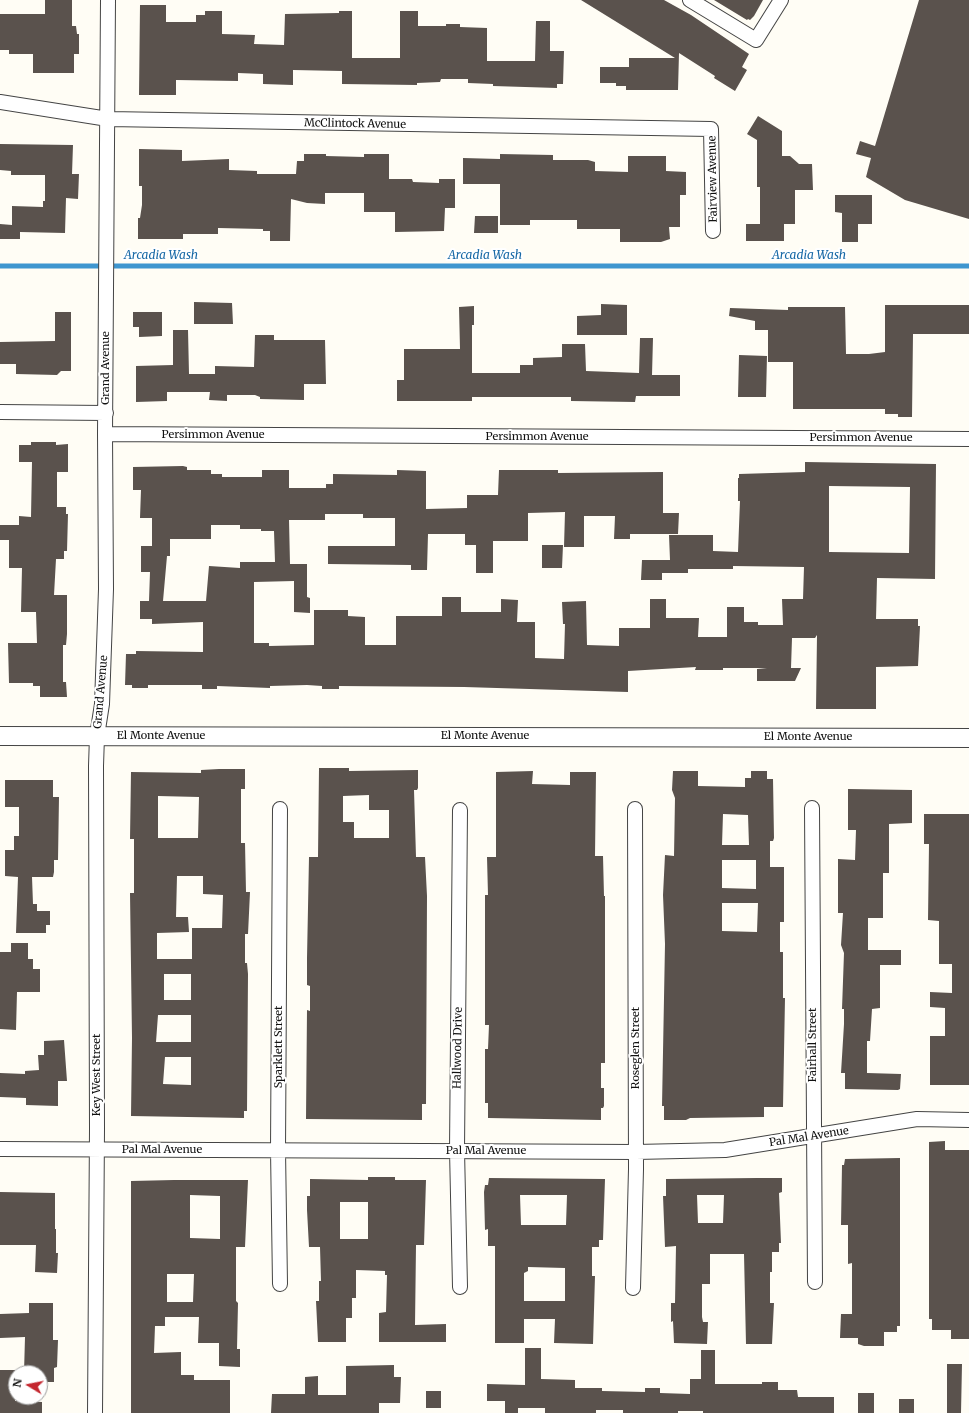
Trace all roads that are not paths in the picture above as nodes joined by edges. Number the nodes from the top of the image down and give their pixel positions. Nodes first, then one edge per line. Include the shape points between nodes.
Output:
1 (108, 0) edge
2 (690, 0) edge
3 (781, 0) edge
4 (0, 102) edge
5 (108, 120) junction
6 (711, 129) joint
7 (713, 231) dead end
8 (0, 412) edge
9 (106, 413) junction
10 (105, 434) junction
11 (969, 439) edge
12 (0, 736) edge
13 (97, 736) junction
14 (969, 738) edge
15 (812, 808) dead end
16 (280, 809) dead end
17 (635, 809) dead end
18 (460, 810) dead end
19 (969, 1120) edge
20 (814, 1136) junction
21 (0, 1149) edge
22 (97, 1150) junction
23 (278, 1150) junction
24 (457, 1150) junction
25 (636, 1152) junction
26 (815, 1282) dead end
27 (280, 1284) dead end
28 (460, 1287) dead end
29 (633, 1288) dead end
30 (95, 1413) edge

1 - 5 street, Grand Avenue
2 - 3 street via 755,40
4 - 5 street, McClintock Avenue
5 - 6 street, McClintock Avenue
5 - 9 street, Grand Avenue
6 - 7 street, Fairview Avenue
8 - 9 street
9 - 10 street, Grand Avenue
10 - 11 street, Persimmon Avenue
10 - 13 street, Grand Avenue via 106,589 102,704
12 - 13 street, El Monte Avenue
13 - 14 street, El Monte Avenue
13 - 22 street, Key West Street
15 - 20 street, Fairhall Street
16 - 23 street, Sparklett Street
17 - 25 street, Roseglen Street
18 - 24 street, Hallwood Drive
19 - 20 street, Pal Mal Avenue via 916,1119
20 - 25 street, Pal Mal Avenue via 725,1150
20 - 26 street, Fairhall Street
21 - 22 street, Pal Mal Avenue
22 - 23 street, Pal Mal Avenue
22 - 30 street, Key West Street
23 - 24 street, Pal Mal Avenue
23 - 27 street, Sparklett Street
24 - 25 street, Pal Mal Avenue
24 - 28 street, Hallwood Drive
25 - 29 street, Roseglen Street

